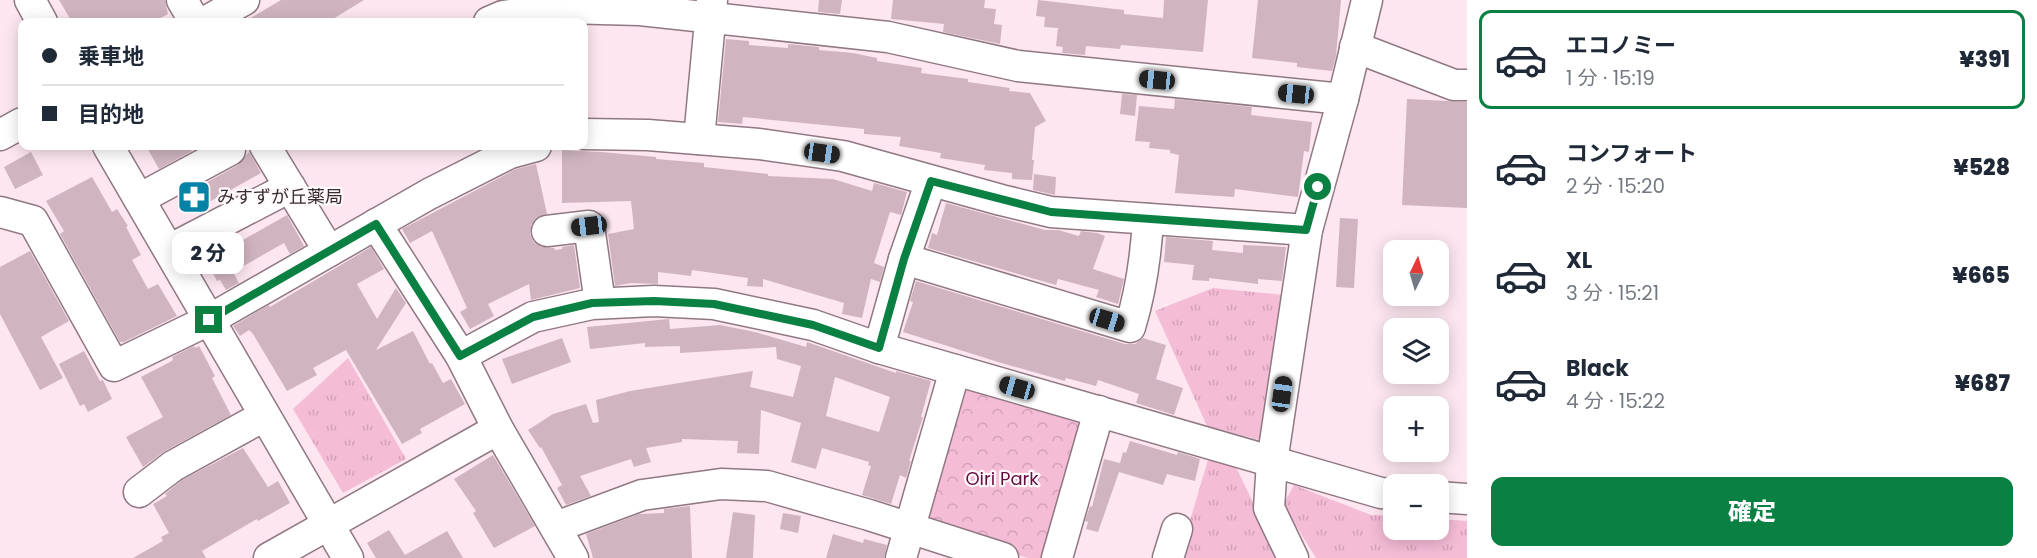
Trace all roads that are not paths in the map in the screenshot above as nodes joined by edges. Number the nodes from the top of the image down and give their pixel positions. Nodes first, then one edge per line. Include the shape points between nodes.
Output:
1 (30, 0) edge
2 (182, 0) edge
3 (244, 0) edge
4 (1367, 0) edge
5 (711, 8) edge
6 (40, 18) edge
7 (193, 18) edge
8 (212, 18) edge
9 (498, 18) edge
10 (1355, 47) junction
11 (1467, 85) edge
12 (1343, 99) junction
13 (18, 125) edge
14 (588, 134) edge
15 (0, 135) edge
16 (699, 139) junction
17 (110, 150) edge
18 (205, 150) edge
19 (230, 150) edge
20 (267, 150) edge
21 (521, 150) edge
22 (931, 181) junction
23 (290, 187) junction
24 (137, 195) junction
25 (0, 212) edge
26 (1148, 219) junction
27 (376, 224) junction
28 (1306, 230) junction
29 (547, 231) dead end
30 (169, 250) junction
31 (329, 251) junction
32 (904, 259) junction
33 (600, 303) junction
34 (209, 320) junction
35 (879, 348) junction
36 (460, 356) junction
37 (955, 370) junction
38 (1099, 411) junction
39 (264, 416) junction
40 (498, 429) junction
41 (1272, 462) junction
42 (139, 492) dead end
43 (1383, 494) edge
44 (1449, 498) edge
45 (1467, 499) edge
46 (329, 524) junction
47 (556, 527) junction
48 (910, 529) junction
49 (1177, 529) dead end
50 (269, 558) edge
51 (348, 558) edge
52 (573, 558) edge
53 (901, 558) edge
54 (1003, 558) edge
55 (1057, 558) edge
56 (1168, 558) edge
57 (1293, 558) edge

1 - 6 street
2 - 7 street
3 - 8 street
4 - 10 street
5 - 9 street via 564,8
5 - 12 street via 888,37 1018,66
5 - 16 street
10 - 11 street via 1455,85
10 - 12 street
12 - 28 street
13 - 15 street
14 - 16 street
16 - 22 street via 843,156
17 - 24 street
18 - 24 street
19 - 24 street
20 - 23 street
21 - 27 street
22 - 26 street via 1051,212
22 - 32 street
23 - 30 street
23 - 31 street
24 - 30 street
25 - 34 street via 33,222 114,366
26 - 28 street
26 - 32 street via 1146,258 1130,327
27 - 31 street
27 - 36 street
28 - 41 street
29 - 33 street via 599,224
30 - 34 street
31 - 34 street
32 - 35 street
33 - 35 street via 714,304 813,325
33 - 36 street via 533,317
34 - 39 street
35 - 37 street
36 - 40 street
37 - 38 street
37 - 48 street
38 - 41 street
38 - 55 street
39 - 42 street via 173,466
39 - 46 street
40 - 46 street
40 - 47 street
41 - 43 street
41 - 57 street via 1269,508
44 - 45 street
46 - 50 street
46 - 51 street
47 - 48 street via 642,495 721,484 767,486
47 - 52 street
48 - 53 street
48 - 54 street
49 - 56 street

